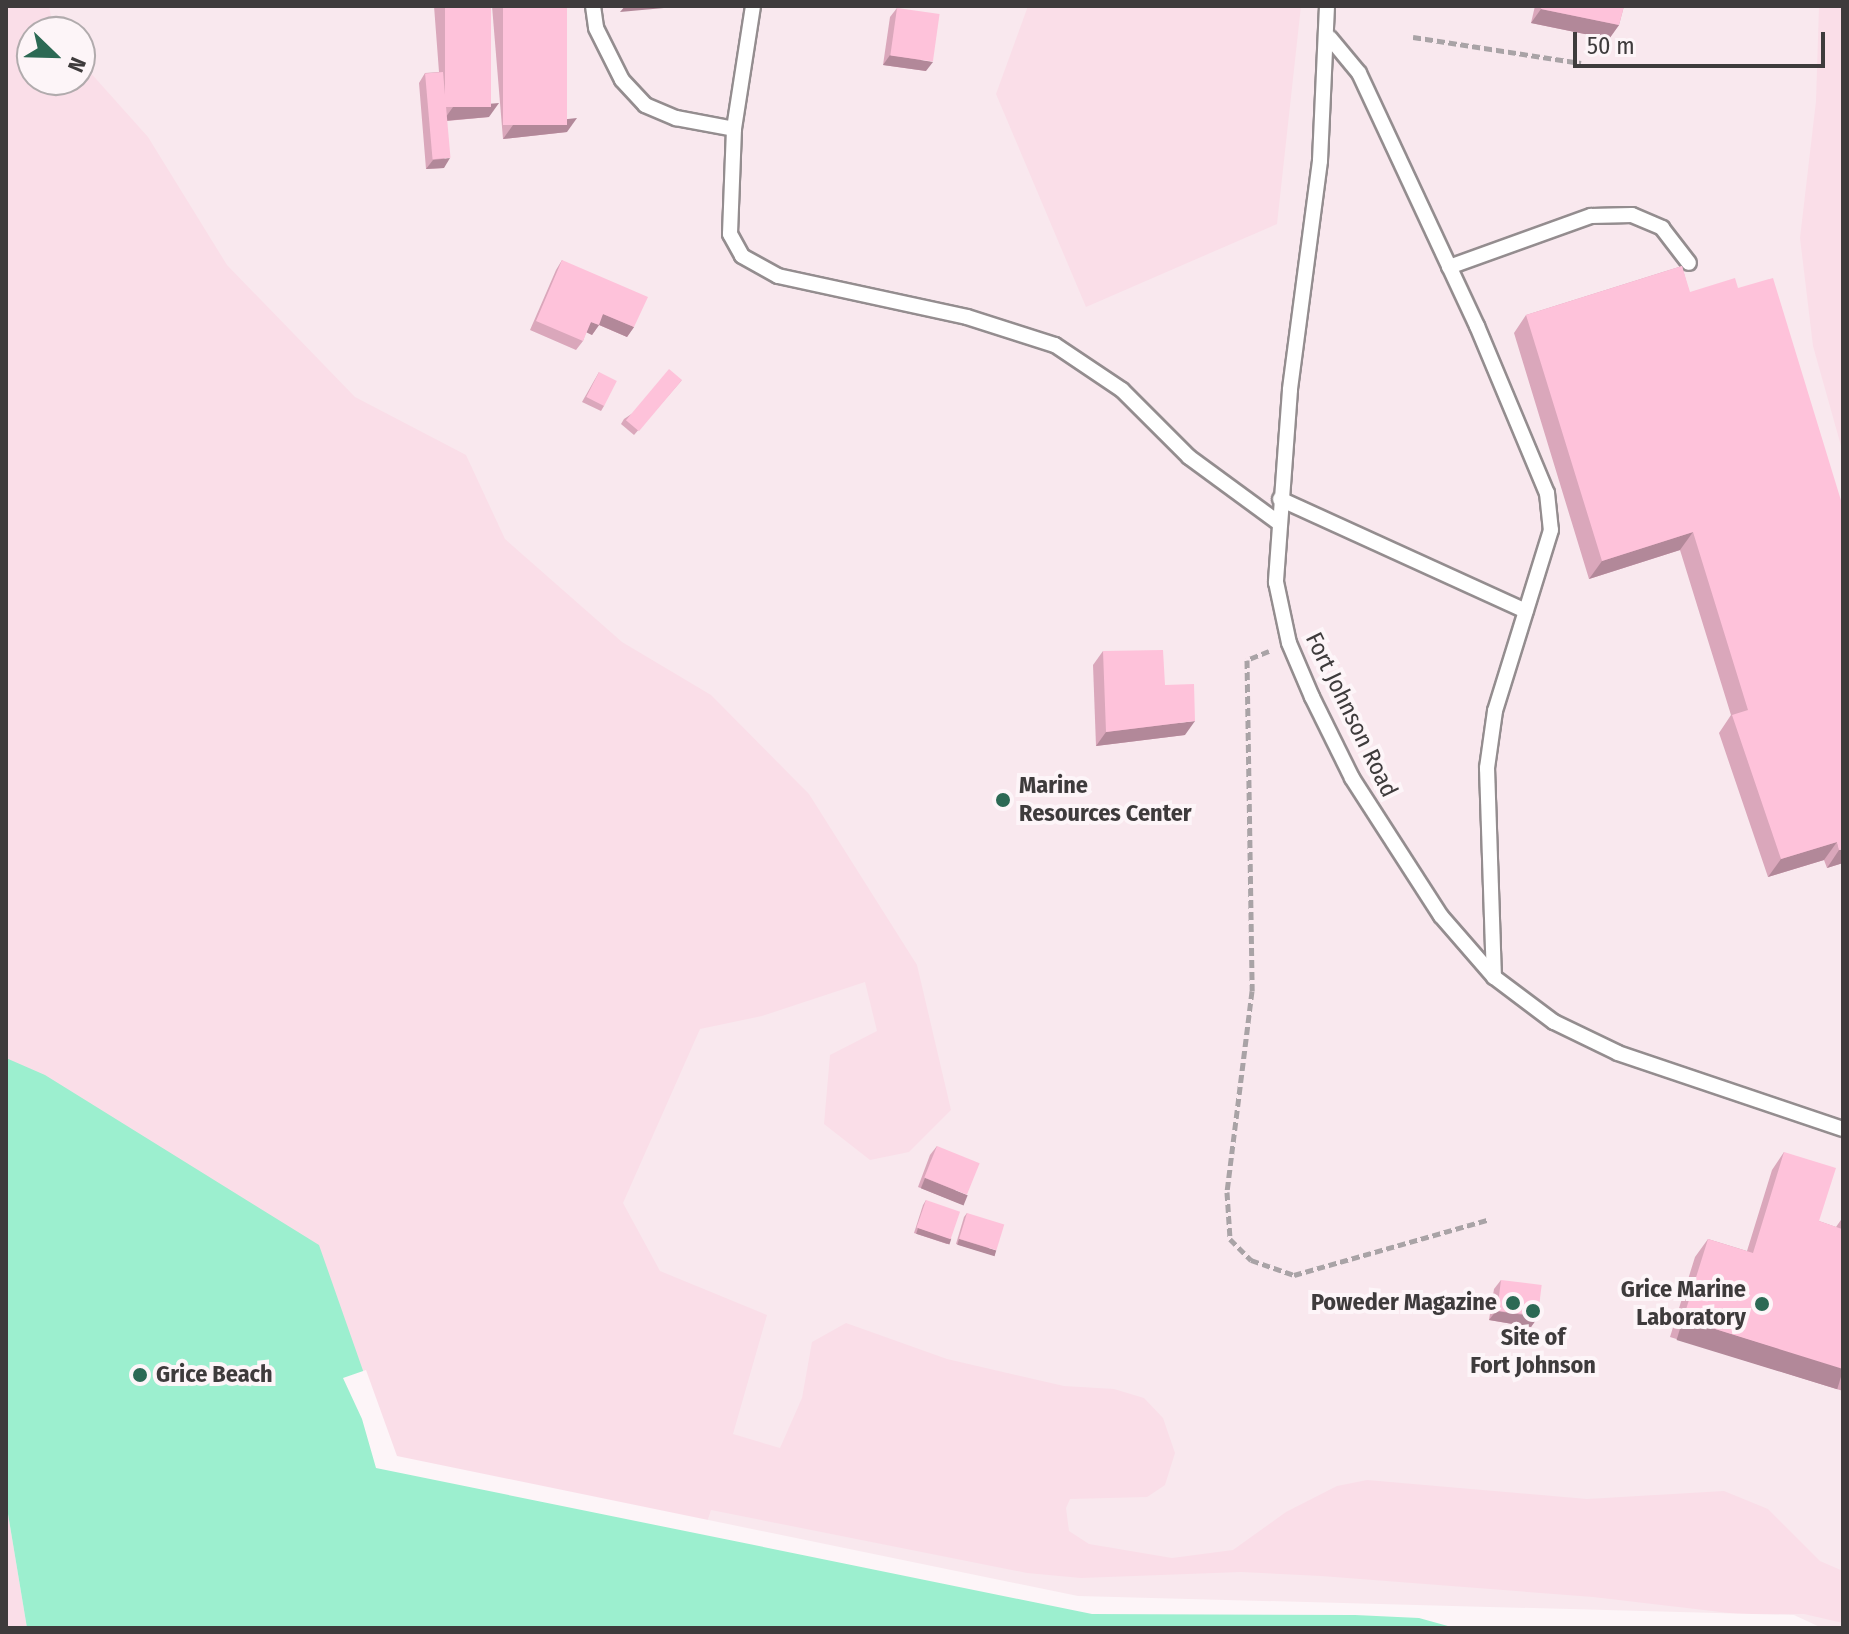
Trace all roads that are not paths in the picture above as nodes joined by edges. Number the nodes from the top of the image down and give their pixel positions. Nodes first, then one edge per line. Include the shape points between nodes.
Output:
1 (593, 6) edge
2 (753, 6) edge
3 (1327, 6) edge
4 (1330, 38) junction
5 (734, 129) junction
6 (1689, 263) dead end
7 (1449, 267) junction
8 (1280, 499) junction
9 (1279, 523) junction
10 (1526, 611) junction
11 (1494, 977) junction
12 (1843, 1129) edge

1 - 5 lane via 596,28 622,80 645,105 676,118
2 - 5 lane
3 - 4 lane, Fort Johnson Road
4 - 7 lane via 1359,73
4 - 8 lane, Fort Johnson Road
5 - 9 lane via 730,234 742,256 778,276 967,317 1055,345 1122,390 1189,457
6 - 7 lane via 1662,228 1632,215 1591,216
7 - 10 lane via 1547,493 1551,530
8 - 9 lane, Fort Johnson Road
8 - 10 lane
9 - 11 lane, Fort Johnson Road via 1276,582 1289,643 1352,778 1441,916
10 - 11 lane via 1495,711 1487,768
11 - 12 lane, Fort Johnson Road via 1554,1022 1618,1053

